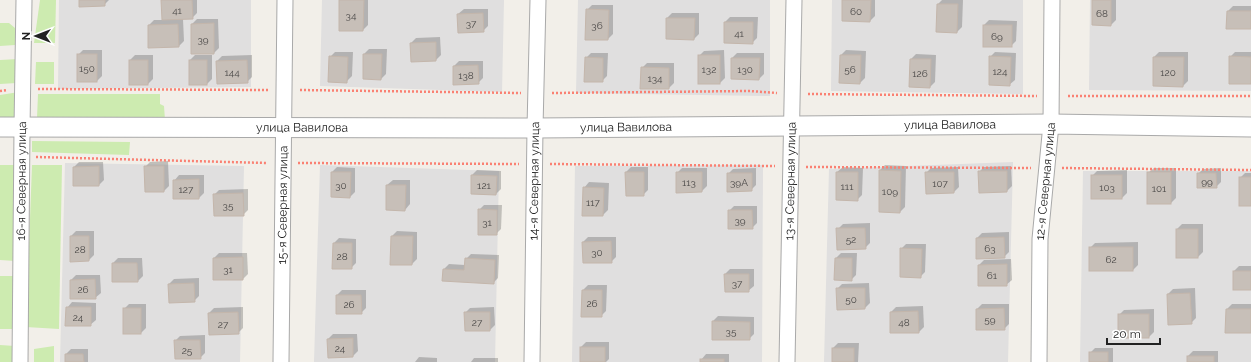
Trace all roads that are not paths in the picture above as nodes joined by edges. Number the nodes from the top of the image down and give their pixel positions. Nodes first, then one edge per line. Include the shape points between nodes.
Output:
1 (24, 0) edge
2 (285, 0) edge
3 (538, 0) edge
4 (794, 0) edge
5 (1052, 0) edge
6 (1051, 124) junction
7 (791, 125) junction
8 (0, 127) edge
9 (284, 127) junction
10 (1251, 127) edge
11 (22, 128) junction
12 (535, 128) junction
13 (20, 362) edge
14 (281, 362) edge
15 (532, 362) edge
16 (787, 362) edge
17 (1039, 362) edge

1 - 11 street, 16-я Северная улица
2 - 9 street, 15-я Северная улица
3 - 12 street, 14-я Северная улица
4 - 7 street, 13-я Северная улица
5 - 6 street, 12-я Северная улица
6 - 7 street, улица Вавилова
6 - 10 street, улица Вавилова
6 - 17 street, 12-я Северная улица via 1040,239
7 - 12 street, улица Вавилова
7 - 16 street, 13-я Северная улица
8 - 11 street, улица Вавилова
9 - 11 street, улица Вавилова
9 - 12 street, улица Вавилова
9 - 14 street, 15-я Северная улица
11 - 13 street, 16-я Северная улица
12 - 15 street, 14-я Северная улица

